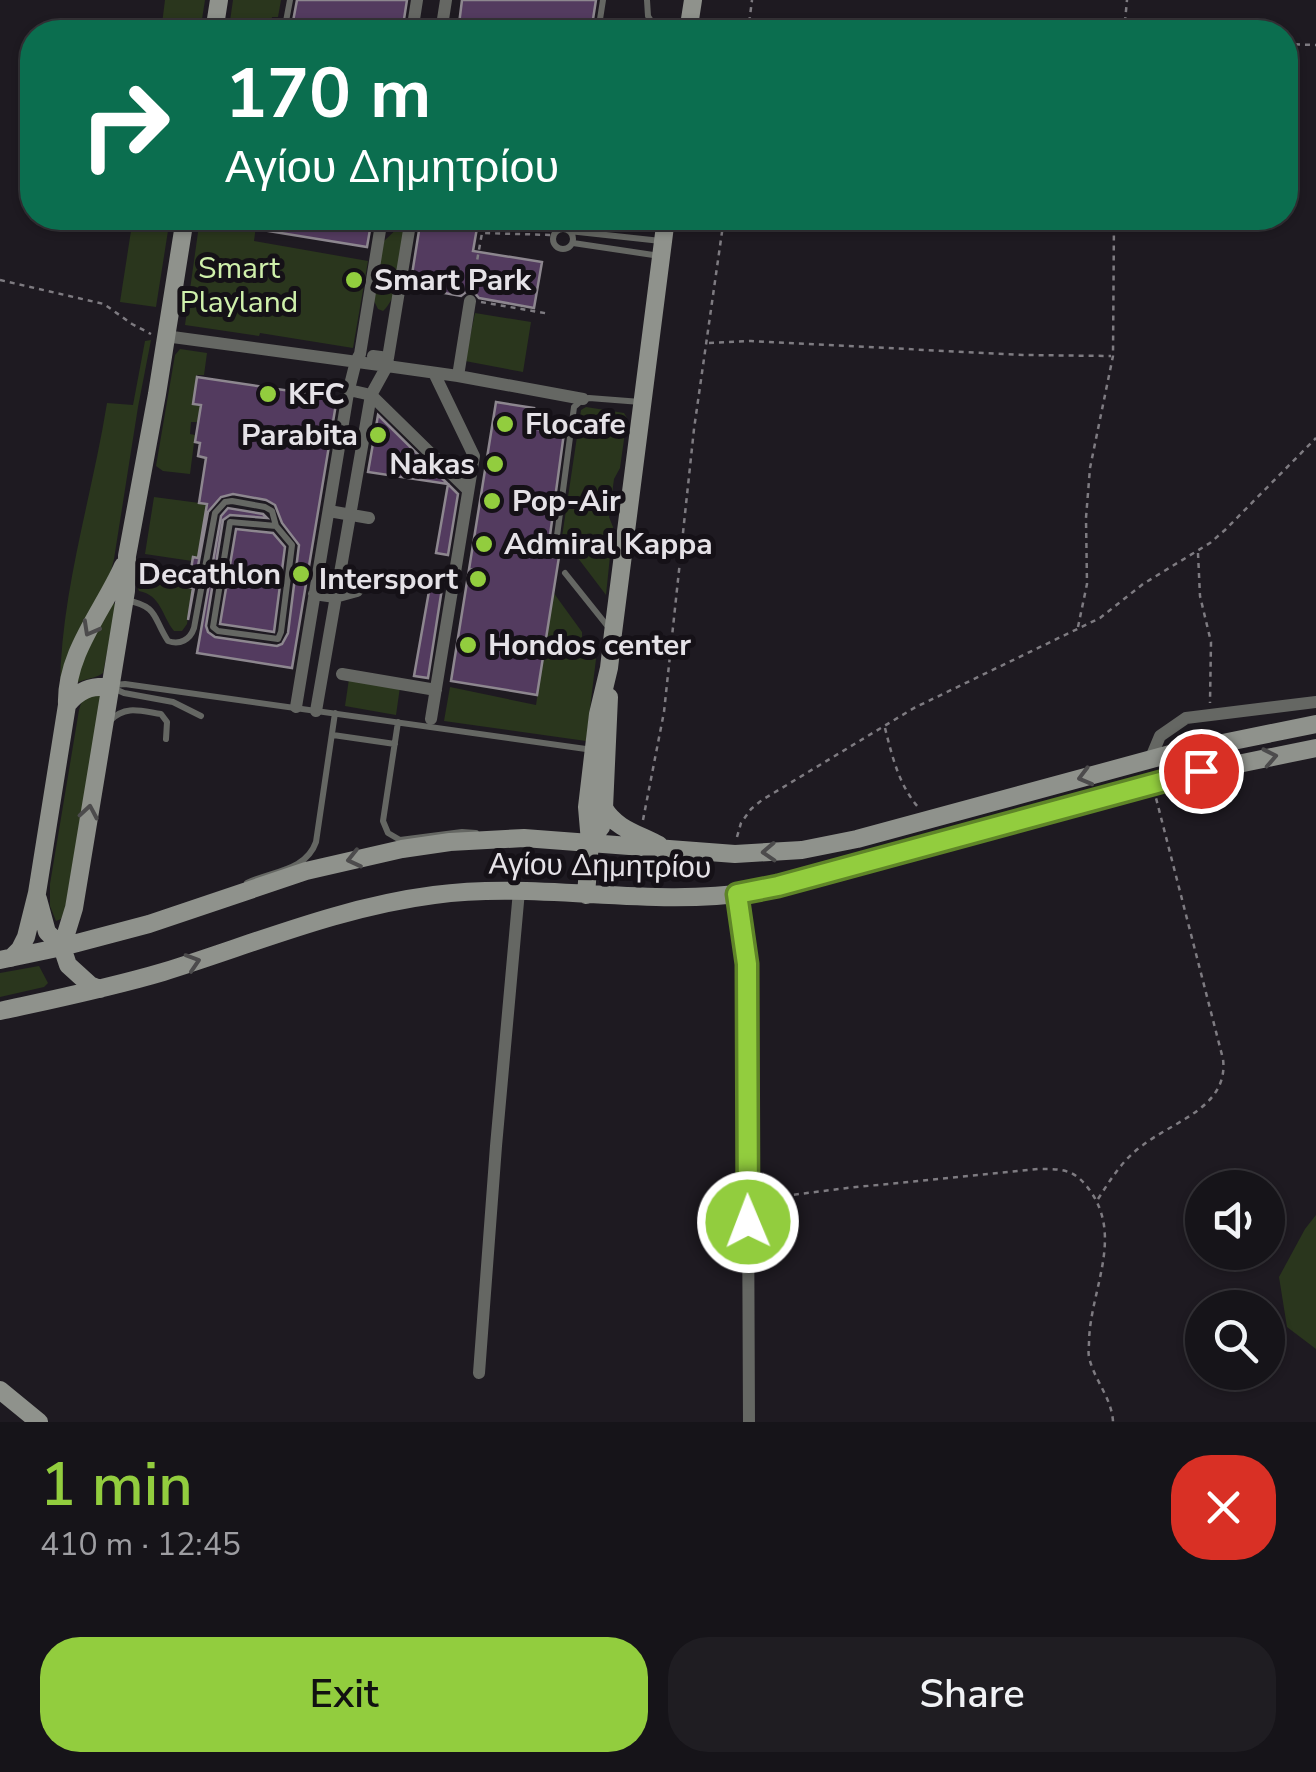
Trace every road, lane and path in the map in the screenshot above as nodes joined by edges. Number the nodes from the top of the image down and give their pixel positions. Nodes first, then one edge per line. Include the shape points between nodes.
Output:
1 (183, 230) edge
2 (380, 230) edge
3 (409, 230) edge
4 (567, 230) junction
5 (664, 230) edge
6 (722, 230) edge
7 (1114, 230) edge
8 (554, 236) junction
9 (573, 243) junction
10 (661, 249) junction
11 (0, 280) edge
12 (470, 300) junction
13 (550, 314) dead end
14 (172, 336) junction
15 (708, 343) junction
16 (1112, 356) junction
17 (358, 357) junction
18 (388, 362) junction
19 (434, 373) junction
20 (458, 376) junction
21 (349, 390) junction
22 (371, 395) junction
23 (584, 399) junction
24 (642, 402) junction
25 (1316, 438) edge
26 (468, 490) junction
27 (329, 511) junction
28 (349, 514) junction
29 (369, 518) dead end
30 (276, 526) junction
31 (556, 551) dead end
32 (1198, 551) junction
33 (127, 556) junction
34 (468, 569) dead end
35 (488, 572) dead end
36 (565, 573) dead end
37 (356, 591) dead end
38 (314, 594) junction
39 (336, 597) junction
40 (124, 600) junction
41 (1078, 628) junction
42 (613, 633) junction
43 (608, 668) junction
44 (342, 674) dead end
45 (109, 686) junction
46 (436, 690) junction
47 (1316, 702) edge
48 (67, 706) junction
49 (296, 708) junction
50 (316, 710) junction
51 (335, 714) junction
52 (1209, 714) junction
53 (201, 716) dead end
54 (431, 719) dead end
55 (398, 722) junction
56 (1316, 724) edge
57 (884, 727) junction
58 (333, 734) junction
59 (166, 739) dead end
60 (395, 744) junction
61 (1316, 748) edge
62 (593, 750) junction
63 (1150, 760) junction
64 (97, 769) junction
65 (1152, 783) junction
66 (604, 808) junction
67 (929, 819) junction
68 (637, 833) junction
69 (492, 839) junction
70 (590, 842) junction
71 (664, 848) junction
72 (735, 854) junction
73 (520, 892) junction
74 (38, 894) junction
75 (737, 894) junction
76 (586, 895) junction
77 (234, 896) junction
78 (74, 908) junction
79 (128, 930) junction
80 (65, 956) junction
81 (5, 959) edge
82 (100, 989) junction
83 (44, 1003) junction
84 (0, 1011) edge
85 (747, 1192) junction
86 (1097, 1200) junction
87 (479, 1373) dead end
88 (0, 1390) edge
89 (9, 1402) edge
90 (39, 1422) edge
91 (749, 1422) edge
92 (1113, 1422) edge

1 - 14 street
2 - 17 street
3 - 18 street
4 - 8 lane
4 - 9 lane
4 - 10 lane
5 - 10 street
6 - 15 path
7 - 16 path
8 - 9 lane via 560,250
8 - 12 path via 482,232
9 - 10 lane
10 - 24 street
11 - 14 path via 104,304 145,332
12 - 13 path
12 - 20 street
14 - 17 street
14 - 33 street
15 - 16 path
15 - 68 path via 664,712
16 - 41 path via 1090,468 1088,584
17 - 18 street
17 - 21 street
18 - 19 street
18 - 22 street
19 - 20 street
19 - 26 street via 474,456
20 - 23 street
21 - 22 street
21 - 27 street
22 - 26 street
22 - 28 street
23 - 24 lane
23 - 31 lane via 573,411
24 - 42 street
25 - 32 path
26 - 46 street
27 - 28 street
27 - 38 street
28 - 29 street
28 - 39 street
30 - 30 lane via 230,522 215,630 280,636 292,544
30 - 40 lane via 265,507 232,501 220,506 187,640 168,641 150,609
32 - 41 path
32 - 52 path via 1211,642
33 - 40 street
33 -> 48 street via 75,660
34 - 35 path
36 - 42 lane
37 - 39 street
38 - 39 street
38 - 49 street
39 - 50 street
40 - 45 street
41 - 57 path
42 - 43 street
43 - 62 street
43 - 66 street
44 - 46 street
45 - 48 street via 82,690
45 - 49 lane
45 - 53 lane
45 - 64 street
46 - 54 street
47 - 52 street
48 - 74 street
49 - 50 lane
50 - 51 lane
51 - 55 lane
51 - 58 lane
52 - 63 street via 1169,728
55 - 60 lane
55 - 62 lane
56 - 63 street, Αγίου Δημητρίου
57 - 67 path via 908,796
57 - 72 path via 751,809
58 - 60 lane
58 - 77 lane via 313,851 300,863 248,882
59 - 64 lane via 160,714 120,712 110,722
60 - 69 lane via 382,821 390,835 400,840 470,832
65 -> 61 street, Αγίου Δημητρίου
62 - 70 street
63 -> 67 street, Αγίου Δημητρίου
78 -> 64 street
65 - 75 street, Αγίου Δημητρίου
65 - 86 path via 1225,1072 1202,1108 1128,1158
66 - 68 street
66 - 70 street via 602,827
67 -> 72 street, Αγίου Δημητρίου via 816,848
68 - 71 street
69 - 70 street, Αγίου Δημητρίου
69 -> 77 street, Αγίου Δημητρίου via 378,853
70 - 71 street, Αγίου Δημητρίου
70 - 76 street
71 - 72 street, Αγίου Δημητρίου
73 - 76 street, Αγίου Δημητρίου
82 -> 73 street, Αγίου Δημητρίου via 366,907 456,892
73 - 87 street
74 - 80 street via 48,932
74 - 81 street via 26,937
75 - 76 street, Αγίου Δημητρίου
75 - 85 street via 747,964
77 - 79 street, Αγίου Δημητρίου
78 - 79 street via 93,928
78 - 80 street
79 - 80 street, Αγίου Δημητρίου
80 - 81 street, Αγίου Δημητρίου
80 - 82 street
80 - 83 street via 61,980
82 - 83 street, Αγίου Δημητρίου
83 - 84 street, Αγίου Δημητρίου
85 - 86 path via 772,1198 1065,1168
85 - 91 street
86 - 92 path via 1106,1234 1089,1357
88 - 89 street
89 - 90 street

